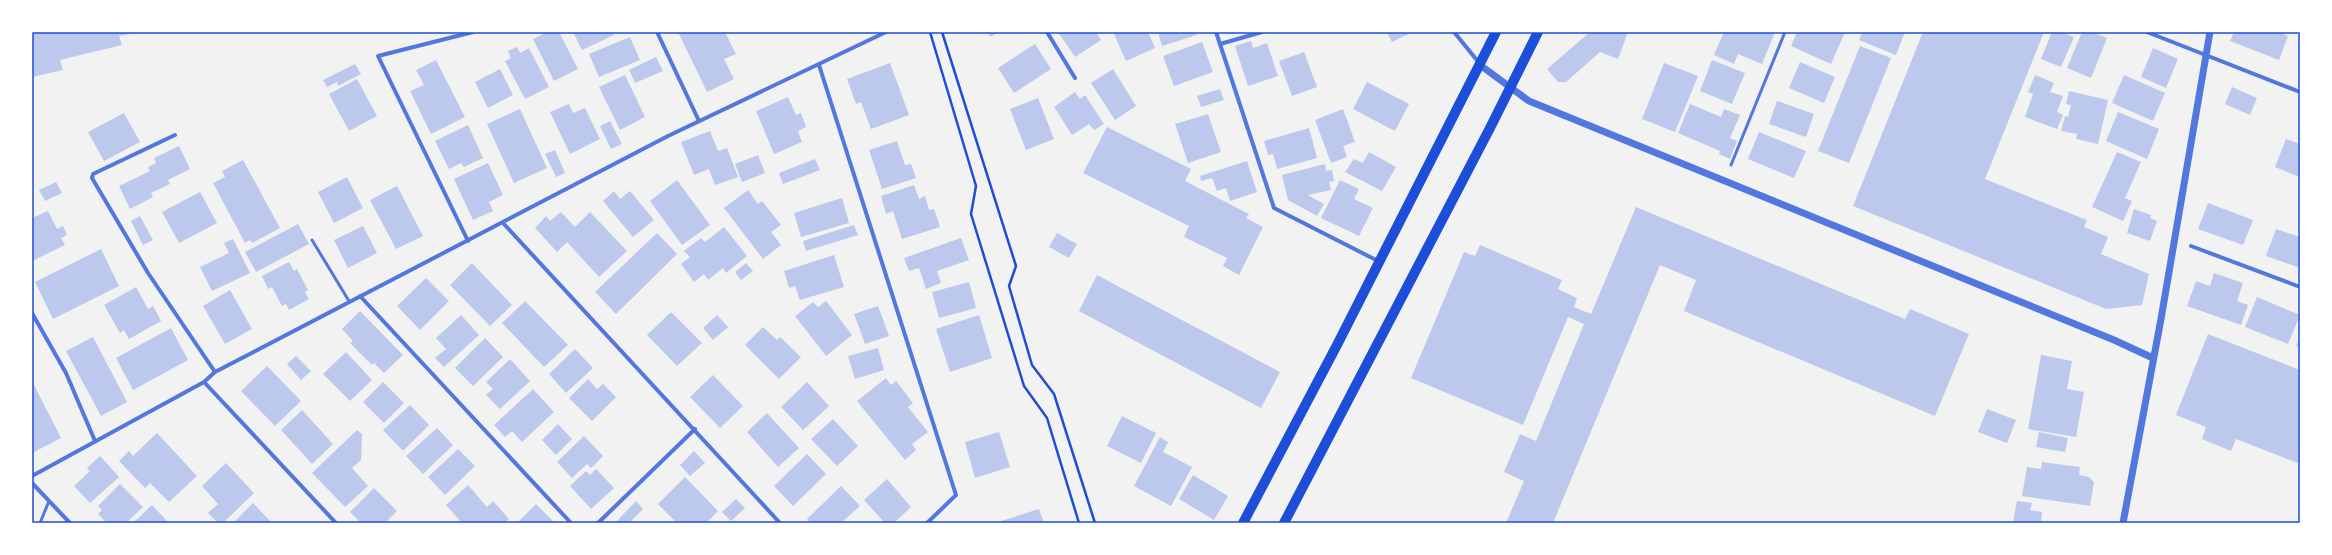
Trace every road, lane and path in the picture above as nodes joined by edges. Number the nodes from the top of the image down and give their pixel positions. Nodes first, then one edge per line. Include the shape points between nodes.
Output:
1 (473, 32) edge
2 (657, 32) edge
3 (886, 32) edge
4 (930, 32) edge
5 (942, 32) edge
6 (1047, 32) edge
7 (1216, 32) edge
8 (1262, 32) edge
9 (1454, 32) edge
10 (1496, 32) edge
11 (1538, 32) edge
12 (1785, 32) edge
13 (2147, 32) edge
14 (2210, 32) edge
15 (1220, 44) junction
16 (2207, 55) junction
17 (1480, 65) junction
18 (819, 66) junction
19 (1075, 78) dead end
20 (1510, 88) junction
21 (2300, 92) edge
22 (699, 121) junction
23 (175, 135) dead end
24 (1731, 165) dead end
25 (502, 223) junction
26 (312, 240) dead end
27 (468, 241) junction
28 (2191, 246) dead end
29 (1378, 261) junction
30 (2300, 287) edge
31 (360, 296) junction
32 (349, 301) junction
33 (32, 314) edge
34 (2153, 358) junction
35 (215, 372) junction
36 (204, 382) junction
37 (695, 429) junction
38 (95, 441) junction
39 (32, 476) edge
40 (32, 483) edge
41 (49, 501) junction
42 (40, 523) edge
43 (70, 523) edge
44 (336, 523) edge
45 (571, 523) edge
46 (598, 523) edge
47 (780, 523) edge
48 (927, 523) edge
49 (1079, 523) edge
50 (1095, 523) edge
51 (1243, 523) edge
52 (1284, 523) edge
53 (2123, 523) edge

1 - 27 street via 378,56
2 - 22 street
3 - 18 street
4 - 49 path via 976,186 971,214 1024,386 1047,418
5 - 50 path via 1016,266 1009,286 1032,364 1054,394
6 - 19 street
7 - 15 street
8 - 15 street
9 - 17 street
10 - 17 main road
11 - 20 main road
12 - 24 lane
13 - 16 street
14 - 16 street
15 - 29 street via 1274,208
16 - 21 street
16 - 34 street
17 - 20 street
17 - 29 main road
18 - 22 street
18 - 48 street via 956,495
20 - 34 street via 1529,101
20 - 52 main road
22 - 25 street
23 - 35 street via 93,174 92,178 148,273
25 - 27 street
25 - 37 street
26 - 32 lane
27 - 31 street
28 - 30 street
29 - 51 main road via 1337,345
31 - 32 street
31 - 45 street
32 - 35 street
33 - 38 street via 66,372
34 - 53 street
35 - 36 street
36 - 38 street
36 - 44 street
37 - 46 street
37 - 47 street
38 - 39 street
40 - 41 street
41 - 42 lane
41 - 43 street

